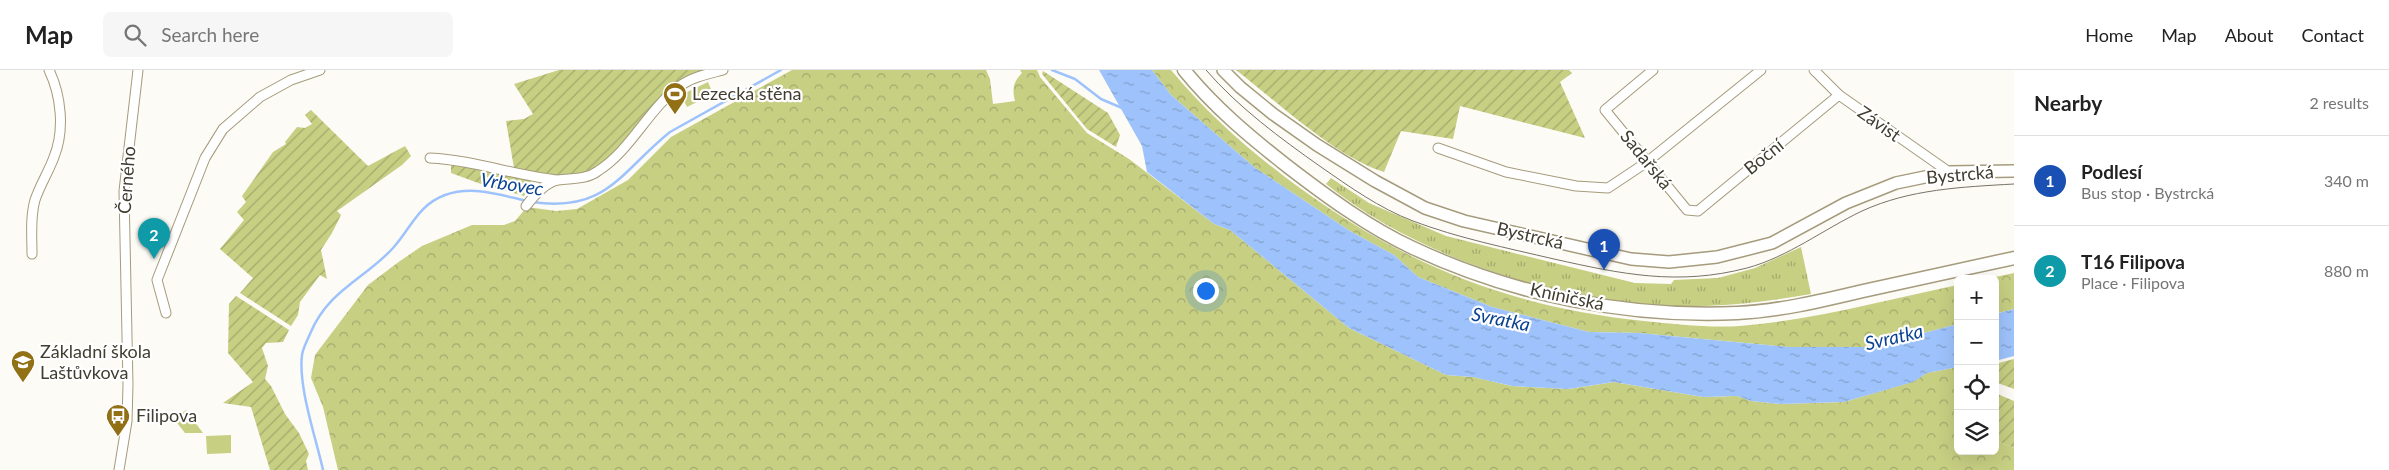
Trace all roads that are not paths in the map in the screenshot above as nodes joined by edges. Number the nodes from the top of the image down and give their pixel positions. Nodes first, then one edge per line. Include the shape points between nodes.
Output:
1 (49, 70) edge
2 (138, 70) edge
3 (320, 70) edge
4 (723, 70) edge
5 (1184, 70) edge
6 (1224, 70) edge
7 (1653, 70) edge
8 (1761, 70) edge
9 (1814, 70) edge
10 (1839, 95) junction
11 (1438, 148) dead end
12 (430, 158) dead end
13 (1647, 162) junction
14 (2014, 171) edge
15 (1949, 172) junction
16 (556, 180) junction
17 (526, 206) dead end
18 (1687, 210) joint
19 (32, 254) dead end
20 (2014, 258) edge
21 (166, 313) dead end
22 (119, 470) edge

1 - 19 street via 56,85 60,125 56,155 35,200
2 - 22 street, Černého via 124,191 128,385 127,421
3 - 21 street via 291,80 260,97 223,129 205,158 156,280
4 - 16 street via 681,84 616,157 598,172 588,177
5 - 20 main road, Kníničská via 1202,92 1250,137 1355,215 1412,248 1475,273 1541,293 1607,306 1673,313 1738,313 1805,304
6 - 15 street, Bystrcká via 1240,87 1316,145 1375,182 1425,208 1464,221 1630,259 1686,261 1752,249 1790,234 1869,193 1896,183
7 - 13 street, Sadařská via 1605,110
8 - 13 street
9 - 10 street, Závist
10 - 15 street, Závist
10 - 18 street, Boční via 1698,211
11 - 13 street via 1506,172 1599,188 1611,187
12 - 16 street via 480,163 531,177
13 - 18 street, Sadařská
14 - 15 street, Bystrcká
16 - 17 street via 532,197

